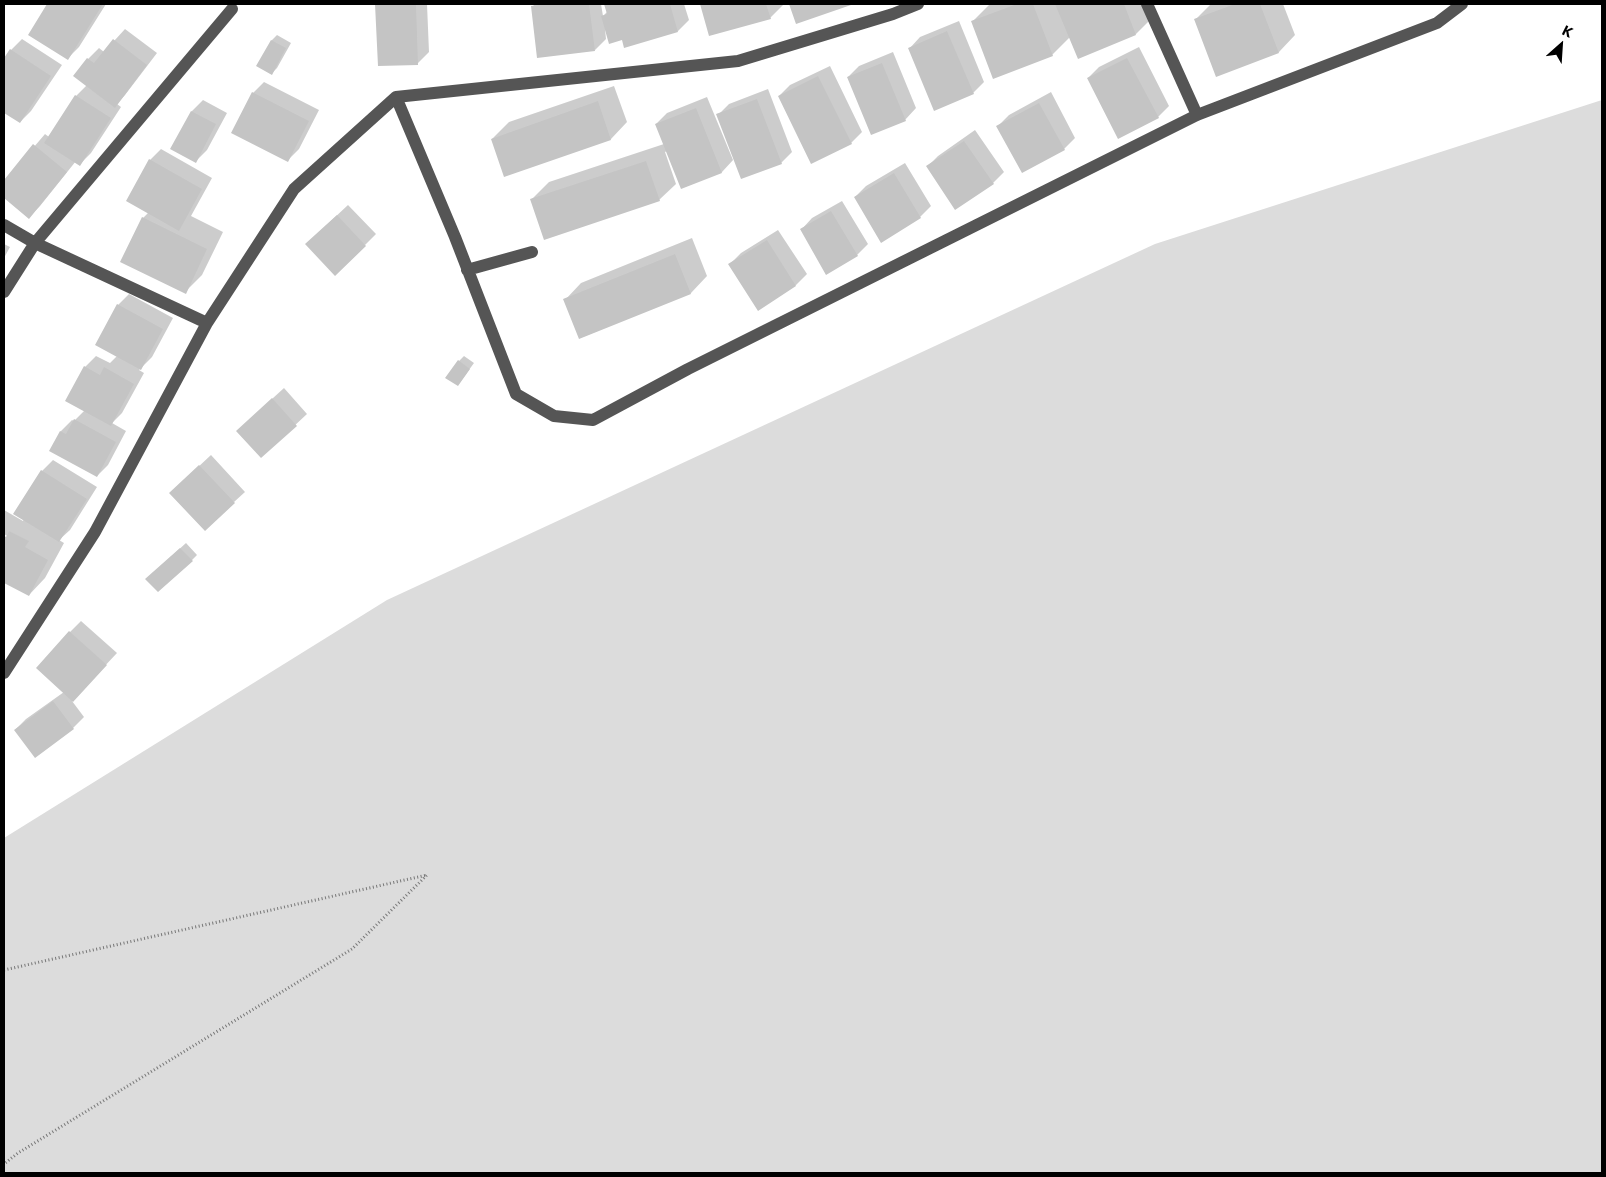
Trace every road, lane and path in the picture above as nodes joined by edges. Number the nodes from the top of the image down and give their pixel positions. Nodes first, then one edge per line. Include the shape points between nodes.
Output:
1 (918, 4) edge
2 (1147, 4) edge
3 (1462, 4) edge
4 (232, 9) dead end
5 (396, 97) junction
6 (1197, 115) junction
7 (4, 225) edge
8 (35, 243) junction
9 (532, 252) dead end
10 (467, 270) junction
11 (4, 292) edge
12 (207, 323) junction
13 (4, 673) edge
14 (4, 970) edge
15 (4, 1164) edge

1 - 5 street via 738,61
2 - 6 street
3 - 6 street via 1437,23
4 - 8 street
5 - 10 street
5 - 12 street via 294,189
6 - 10 street via 688,369 593,420 554,416 516,394
7 - 8 street
8 - 11 street
8 - 12 street
9 - 10 street
12 - 13 street via 95,532
14 - 15 path via 427,876 352,949

